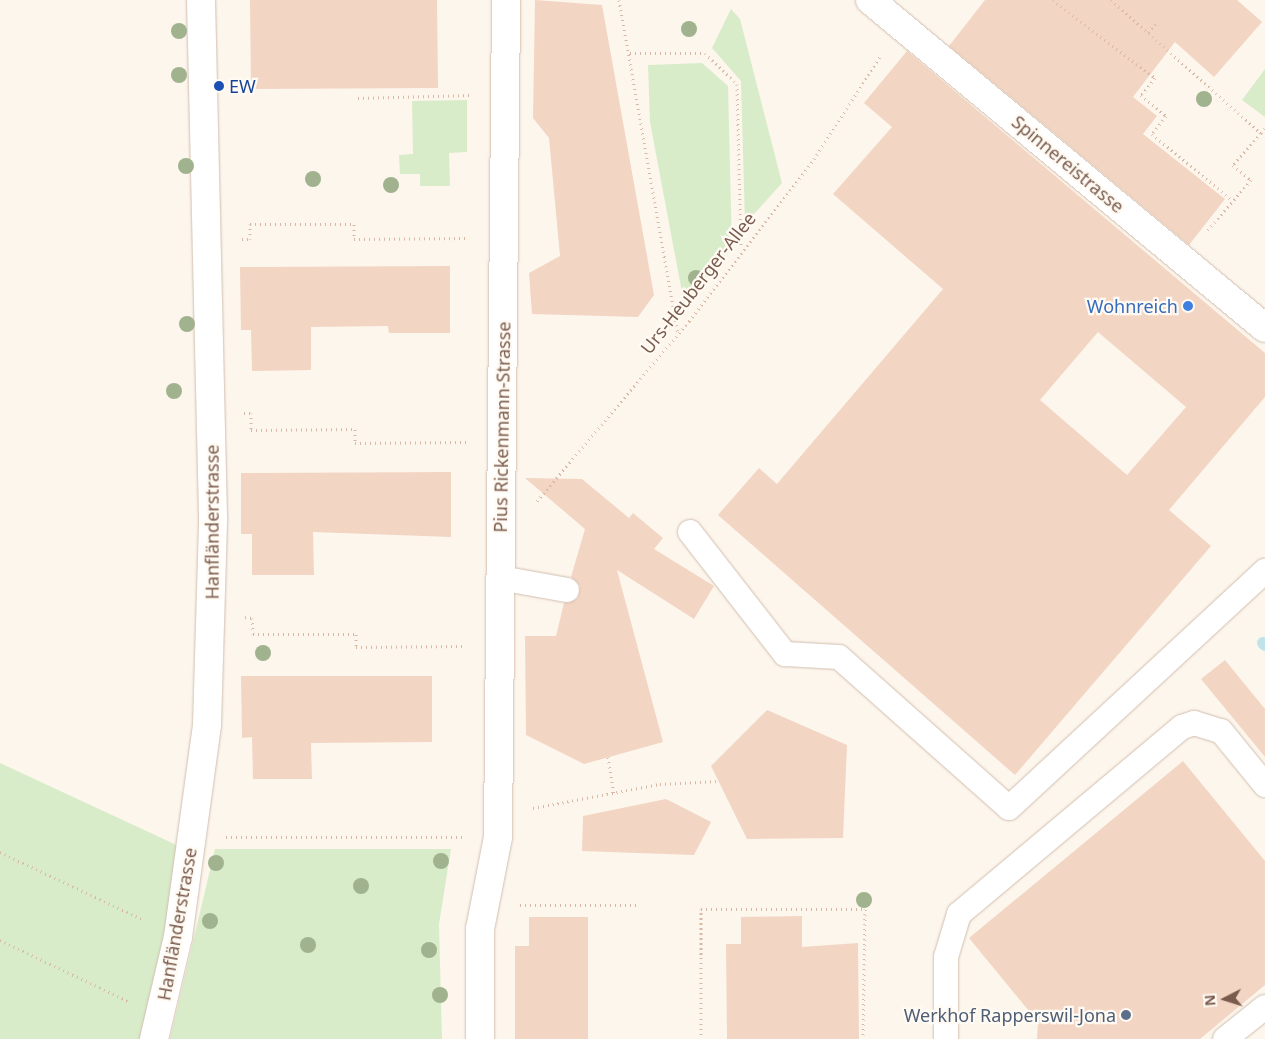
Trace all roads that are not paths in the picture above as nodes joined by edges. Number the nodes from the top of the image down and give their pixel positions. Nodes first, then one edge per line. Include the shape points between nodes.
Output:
1 (201, 0) edge
2 (506, 0) edge
3 (870, 0) edge
4 (1263, 322) edge
5 (690, 532) dead end
6 (1265, 571) edge
7 (500, 578) junction
8 (567, 590) dead end
9 (1265, 785) edge
10 (1265, 1007) edge
11 (157, 1028) edge
12 (480, 1039) edge
13 (946, 1039) edge
14 (1225, 1039) edge

1 - 11 street, Hanfländerstrasse via 211,415 212,617 207,725 193,837 178,937
2 - 7 street, Pius Rickenmann-Strasse
3 - 4 street, Spinnereistrasse via 1182,259
5 - 6 lane via 785,654 839,656 1009,808
7 - 8 lane
7 - 12 street, Pius Rickenmann-Strasse via 498,834 480,929
9 - 13 lane via 1221,732 1194,723 1182,727 959,914 946,958
10 - 14 lane

